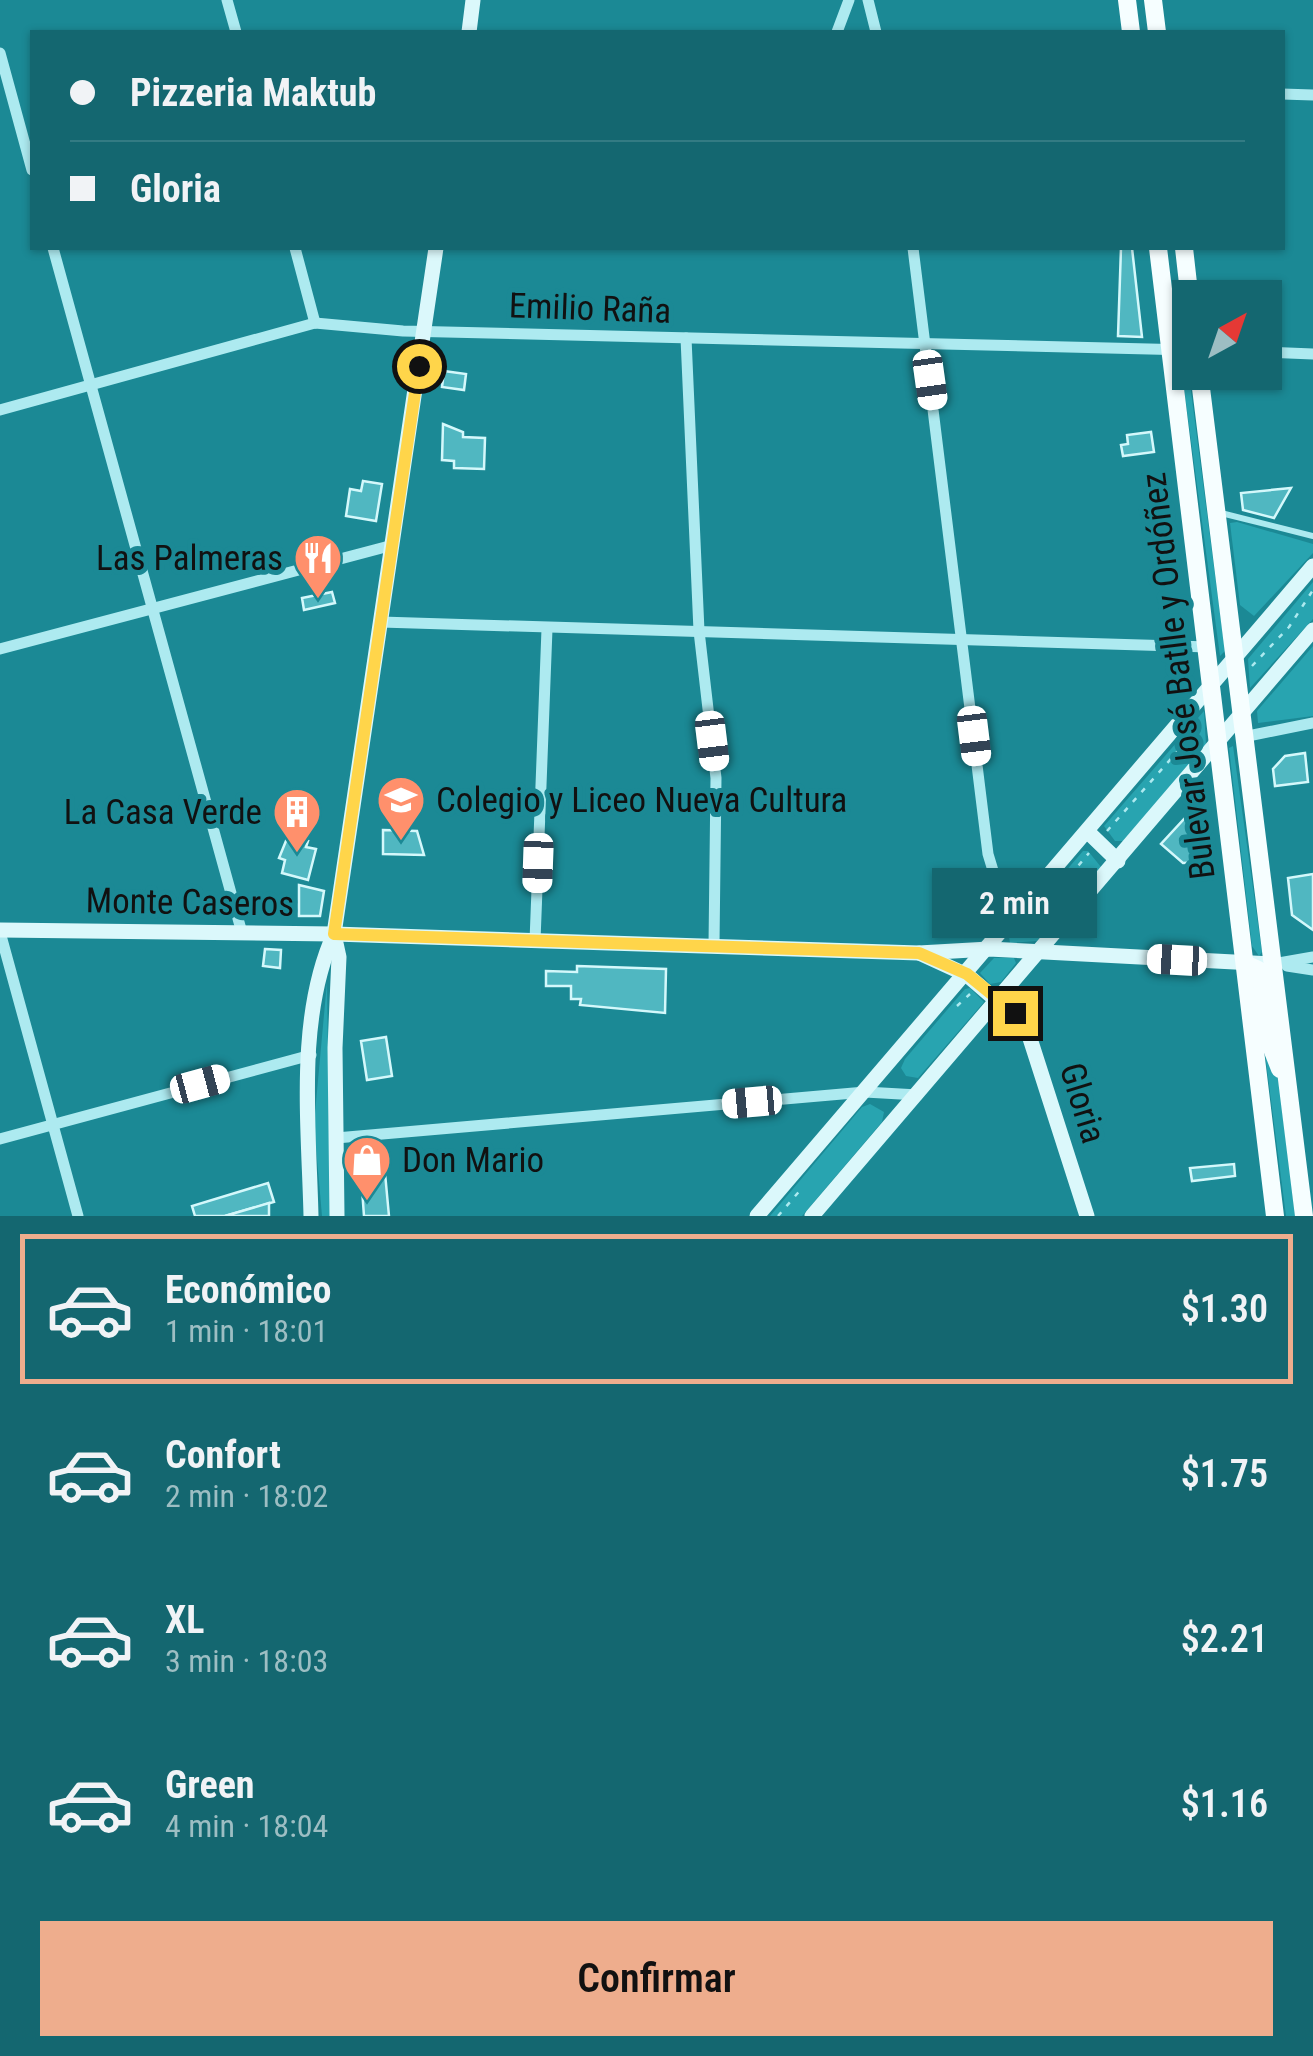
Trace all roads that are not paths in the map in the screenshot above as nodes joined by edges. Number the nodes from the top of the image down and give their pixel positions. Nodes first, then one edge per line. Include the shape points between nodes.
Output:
1 (227, 0) edge
2 (474, 0) edge
3 (849, 0) edge
4 (868, 0) edge
5 (1127, 0) edge
6 (1153, 0) edge
7 (235, 30) edge
8 (469, 30) edge
9 (839, 30) edge
10 (876, 30) edge
11 (1131, 30) edge
12 (1158, 30) edge
13 (0, 53) edge
14 (1285, 94) edge
15 (1313, 96) edge
16 (30, 158) edge
17 (55, 250) edge
18 (295, 250) edge
19 (436, 250) edge
20 (913, 250) edge
21 (1158, 250) edge
22 (1184, 250) edge
23 (1188, 280) edge
24 (1172, 310) edge
25 (315, 323) junction
26 (424, 330) junction
27 (686, 338) junction
28 (925, 344) junction
29 (1172, 350) edge
30 (1282, 353) edge
31 (1313, 354) edge
32 (91, 386) junction
33 (1185, 390) edge
34 (1201, 390) edge
35 (0, 410) edge
36 (1216, 512) junction
37 (1313, 536) edge
38 (393, 545) junction
39 (1313, 566) edge
40 (152, 612) junction
41 (381, 622) junction
42 (547, 628) junction
43 (1313, 630) edge
44 (699, 631) junction
45 (964, 639) junction
46 (1209, 646) junction
47 (0, 649) edge
48 (1235, 658) junction
49 (1213, 684) junction
50 (1240, 717) junction
51 (1313, 723) edge
52 (1243, 737) junction
53 (1220, 742) junction
54 (1093, 837) junction
55 (1118, 860) junction
56 (1021, 908) junction
57 (0, 931) edge
58 (242, 934) junction
59 (334, 934) junction
60 (535, 941) junction
61 (714, 944) junction
62 (989, 949) junction
63 (1040, 952) junction
64 (919, 953) junction
65 (1313, 958) edge
66 (1245, 964) junction
67 (1273, 964) junction
68 (1313, 970) edge
69 (973, 979) junction
70 (1000, 1000) junction
71 (311, 1055) junction
72 (1288, 1082) junction
73 (866, 1092) junction
74 (918, 1095) junction
75 (52, 1124) junction
76 (336, 1138) junction
77 (0, 1139) edge
78 (1306, 1171) edge
79 (78, 1216) edge
80 (310, 1216) edge
81 (337, 1216) edge
82 (758, 1216) edge
83 (812, 1216) edge
84 (1087, 1216) edge
85 (1275, 1216) edge
86 (1304, 1216) edge

1 - 7 street
2 - 8 street
3 - 9 street
4 - 10 street
5 - 11 main road
6 - 12 main road
13 - 16 street
14 - 15 street
17 - 32 street
18 - 25 street
19 - 26 street
20 - 28 street
21 - 24 main road, Bulevar José Batlle y Ordóñez
22 - 23 main road
25 - 26 street, Emilio Raña
25 - 32 street, Emilio Raña
26 - 27 street, Emilio Raña
26 - 38 street
27 - 28 street, Emilio Raña
27 - 44 street
28 - 29 street, Emilio Raña
28 - 45 street
30 - 31 street
32 - 35 street, Emilio Raña
32 - 40 street
33 - 46 main road, Bulevar José Batlle y Ordóñez
34 - 36 main road, Bulevar José Batlle y Ordóñez
36 - 37 lane
36 - 48 main road, Bulevar José Batlle y Ordóñez
38 - 40 street
38 - 41 street
39 - 48 street
40 - 47 street
40 - 58 street
41 - 42 street
41 - 59 street
42 - 44 street
42 - 60 street
43 - 50 street
44 - 45 street
44 - 61 street via 716,778
45 - 46 street
45 - 56 street via 990,868 998,887
46 - 49 main road, Bulevar José Batlle y Ordóñez
48 - 49 street
48 - 50 main road, Bulevar José Batlle y Ordóñez
49 - 53 main road, Bulevar José Batlle y Ordóñez
49 - 54 street
50 - 52 main road, Bulevar José Batlle y Ordóñez
50 - 53 street
51 - 52 street
52 - 67 main road, Bulevar José Batlle y Ordóñez
53 - 55 street
53 - 66 main road, Bulevar José Batlle y Ordóñez
54 - 55 street
54 - 56 street
55 - 63 street
56 - 62 street
57 - 58 street, Monte Caseros
57 - 75 street
58 - 59 street, Monte Caseros
59 - 60 street, Monte Caseros
59 - 71 street via 324,956
59 - 76 street
60 - 61 street, Monte Caseros
61 - 64 street, Monte Caseros
62 - 63 street, Monte Caseros
62 - 64 street, Monte Caseros
62 - 69 street
63 - 66 street, Monte Caseros
63 - 70 street
64 - 69 street, Monte Caseros
65 - 67 street, Monte Caseros
66 - 67 street, Monte Caseros
66 - 72 main road via 1260,974 1269,1041
66 - 85 main road, Bulevar José Batlle y Ordóñez
67 - 68 street
67 - 72 main road, Bulevar José Batlle y Ordóñez
69 - 70 street, Gloria
69 - 73 street
70 - 74 street
70 - 84 street, Gloria via 1033,1041
71 - 75 street
71 - 80 street
72 - 78 main road, Bulevar José Batlle y Ordóñez
73 - 74 street
73 - 76 street
73 - 82 street
74 - 83 street
75 - 77 street
75 - 79 street
76 - 81 street
78 - 86 main road, Bulevar José Batlle y Ordóñez

